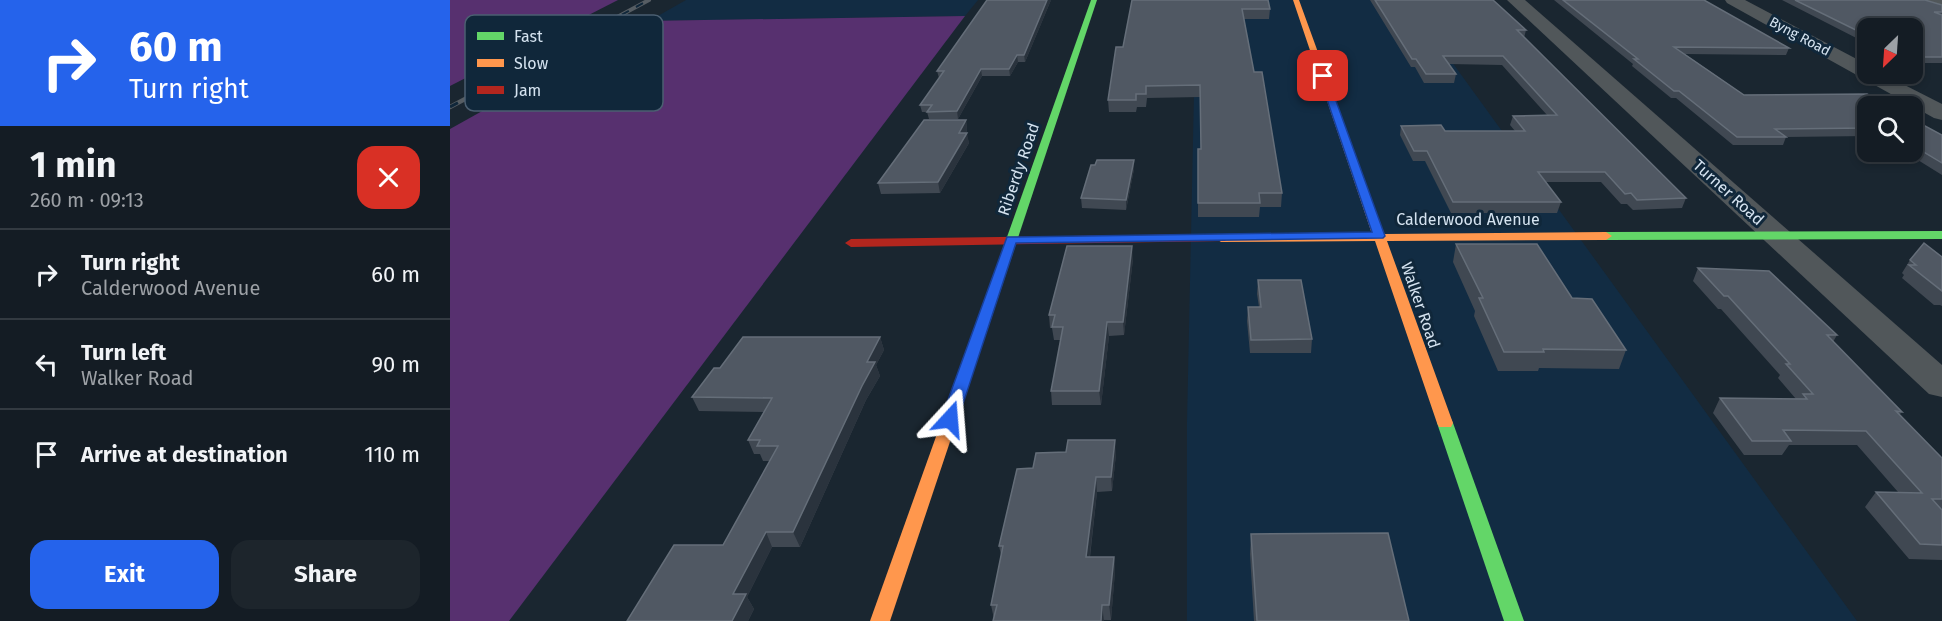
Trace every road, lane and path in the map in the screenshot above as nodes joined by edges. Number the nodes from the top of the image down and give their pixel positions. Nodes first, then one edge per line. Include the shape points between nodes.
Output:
1 (1094, 0) edge
2 (1296, 0) edge
3 (1515, 0) edge
4 (1733, 0) edge
5 (1929, 0) edge
6 (1942, 5) edge
7 (1857, 67) edge
8 (1888, 84) edge
9 (1942, 113) edge
10 (1776, 235) junction
11 (1942, 235) edge
12 (1379, 236) junction
13 (1011, 240) junction
14 (851, 243) dead end
15 (1942, 385) edge
16 (880, 621) edge
17 (1514, 621) edge

1 - 13 street, Riberdy Road
2 - 12 street, Walker Road
3 - 10 street, Turner Road
4 - 7 street, Byng Road
5 - 6 street
8 - 9 street, Byng Road
10 - 11 street, Calderwood Avenue
10 - 12 street, Calderwood Avenue
10 - 15 street, Turner Road
12 - 13 street, Calderwood Avenue
12 - 17 street, Walker Road
13 - 14 street, Calderwood Avenue
13 - 16 street, Riberdy Road

